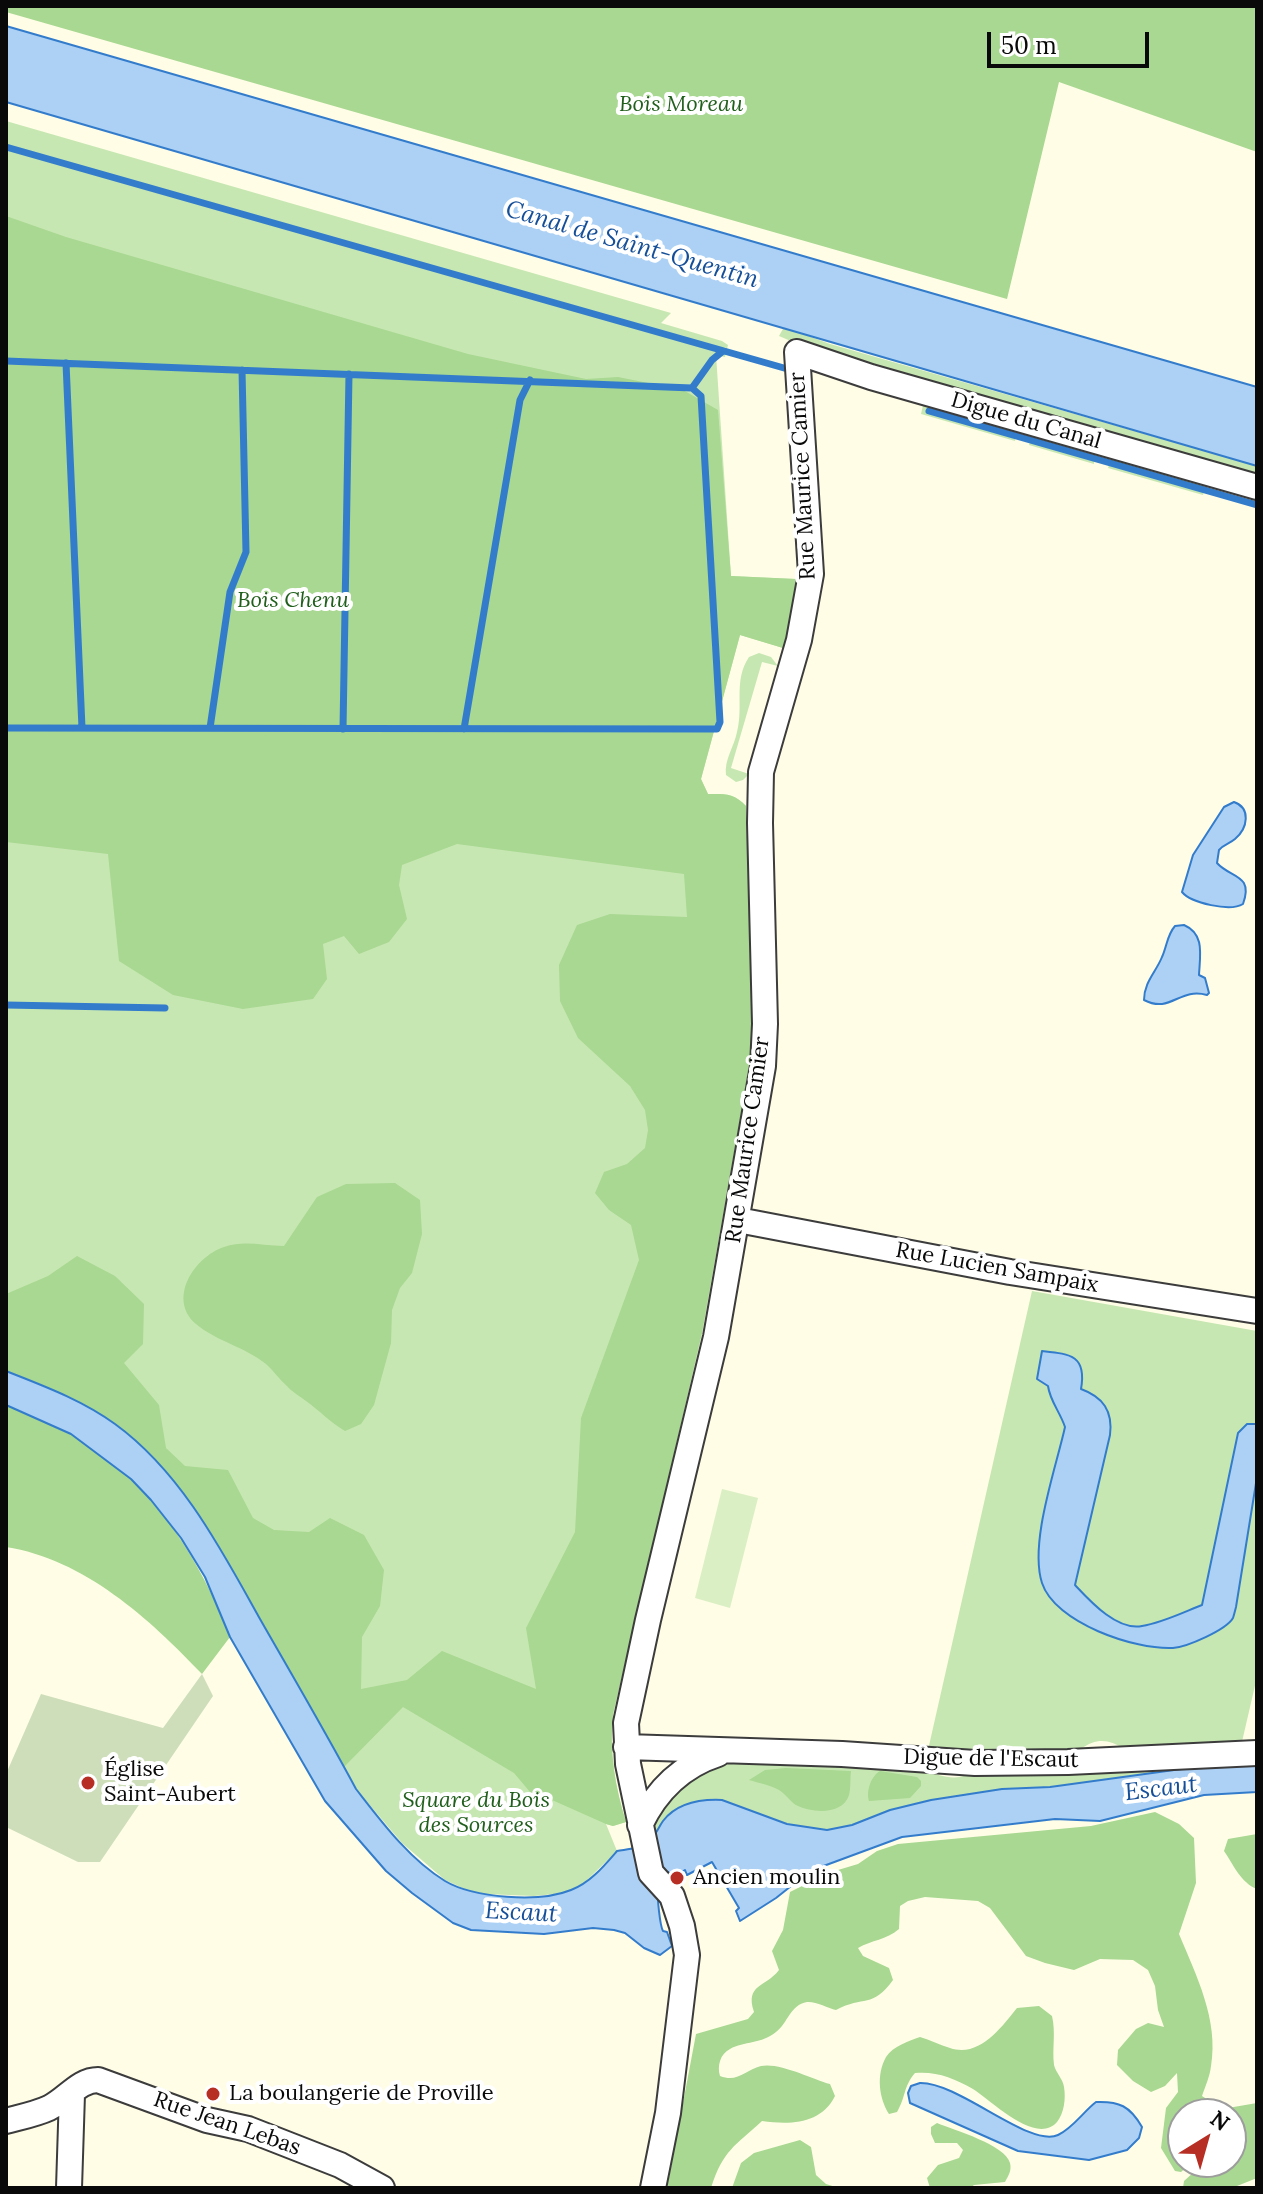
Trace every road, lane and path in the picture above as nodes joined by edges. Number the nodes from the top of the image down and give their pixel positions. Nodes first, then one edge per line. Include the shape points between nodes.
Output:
1 (797, 352) joint
2 (1257, 487) edge
3 (738, 1220) junction
4 (1257, 1311) edge
5 (626, 1747) junction
6 (724, 1751) junction
7 (1257, 1753) edge
8 (642, 1833) junction
9 (72, 2094) junction
10 (6, 2121) edge
11 (69, 2188) edge
12 (382, 2188) edge
13 (653, 2188) edge

1 - 2 street, Digue du Canal
1 - 3 street, Rue Maurice Camier via 811,574 799,640 763,762 764,1053
3 - 4 street, Rue Lucien Sampaix
3 - 5 street, Rue Maurice Camier via 626,1723
5 - 6 street, Digue de l'Escaut
5 - 8 street, Rue Maurice Camier
6 - 7 street, Digue de l'Escaut via 975,1763
6 - 8 street, Digue de l'Escaut via 672,1779 652,1802
8 - 13 street, Rue Maurice Camier via 651,1873 675,1904 687,1955 668,2113
9 - 10 street, Rue Jean Lebas via 37,2113
9 - 11 street
9 - 12 street, Rue Jean Lebas via 84,2082 107,2082 207,2120 248,2129 340,2165

